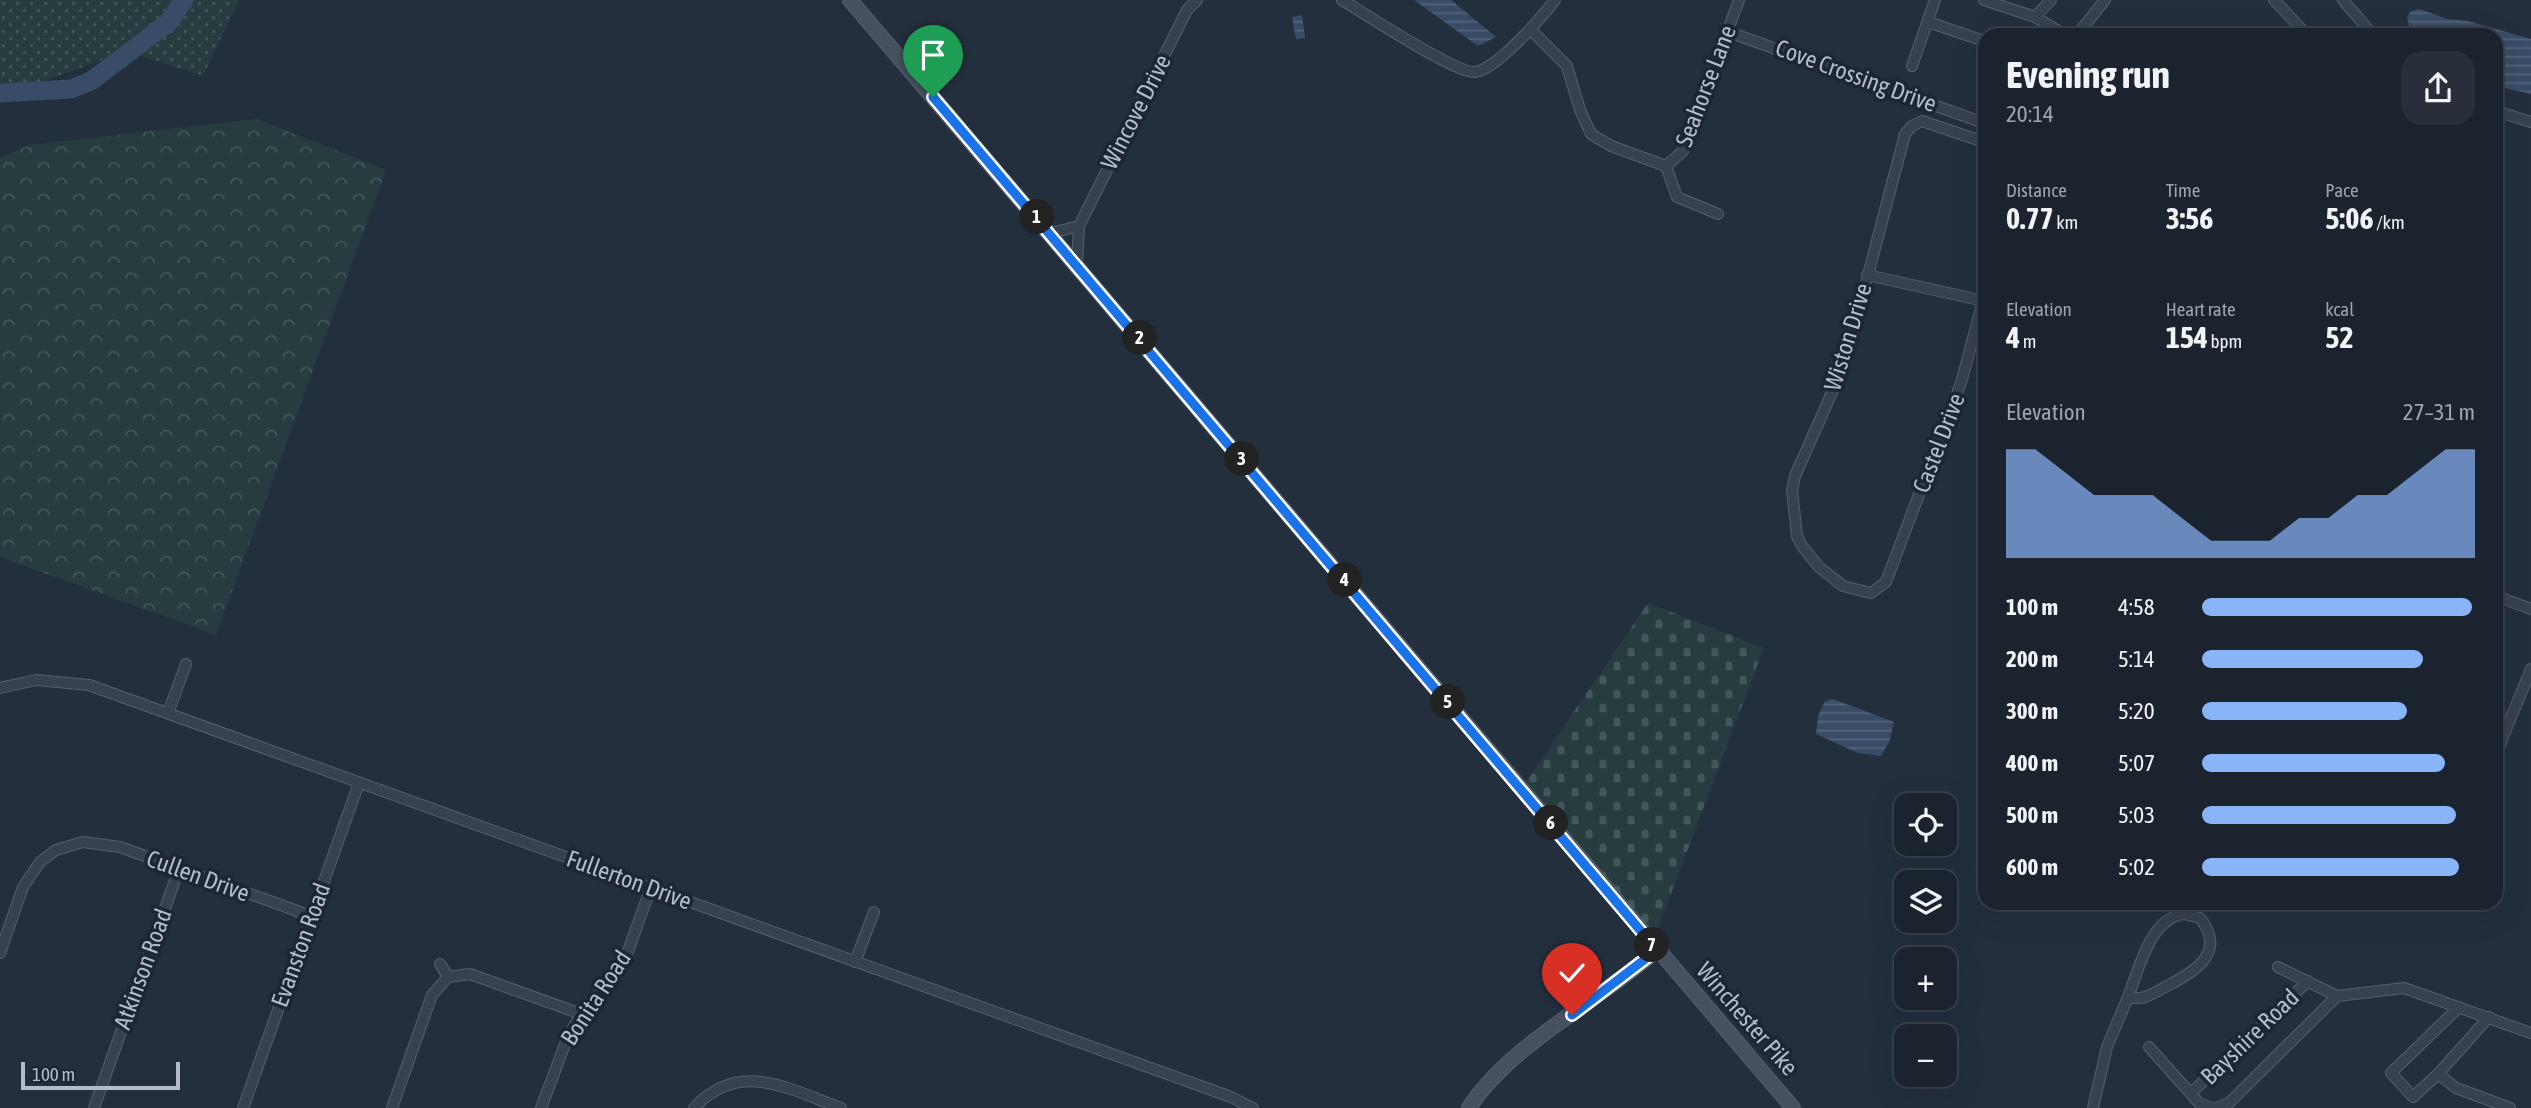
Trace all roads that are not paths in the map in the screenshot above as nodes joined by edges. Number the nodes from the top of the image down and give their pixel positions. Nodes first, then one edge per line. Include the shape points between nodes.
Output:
1 (850, 0) edge
2 (1196, 0) edge
3 (1342, 0) edge
4 (1555, 0) edge
5 (1739, 0) edge
6 (1935, 0) edge
7 (1984, 0) edge
8 (2051, 0) edge
9 (2105, 0) edge
10 (2274, 0) edge
11 (2343, 0) edge
12 (2035, 17) junction
13 (1928, 22) junction
14 (2053, 28) edge
15 (2083, 28) edge
16 (2300, 28) edge
17 (2368, 28) edge
18 (1531, 30) junction
19 (1726, 31) junction
20 (1978, 39) edge
21 (1912, 66) dead end
22 (2503, 113) edge
23 (1978, 121) edge
24 (2531, 122) edge
25 (1978, 140) edge
26 (1666, 166) junction
27 (1718, 214) dead end
28 (1079, 226) junction
29 (1051, 233) junction
30 (1077, 264) junction
31 (1867, 275) junction
32 (1978, 300) edge
33 (1978, 322) edge
34 (1886, 582) joint
35 (2503, 599) edge
36 (2531, 609) edge
37 (186, 664) dead end
38 (2531, 669) edge
39 (0, 688) edge
40 (168, 713) junction
41 (2503, 738) edge
42 (359, 783) junction
43 (179, 869) junction
44 (651, 887) junction
45 (874, 912) dead end
46 (311, 916) junction
47 (1657, 950) junction
48 (0, 953) edge
49 (855, 962) junction
50 (440, 964) dead end
51 (2278, 967) dead end
52 (448, 977) junction
53 (2308, 981) junction
54 (2127, 996) junction
55 (2337, 996) junction
56 (2459, 1007) junction
57 (581, 1014) junction
58 (2489, 1017) junction
59 (2531, 1033) edge
60 (2149, 1047) dead end
61 (2438, 1074) junction
62 (2191, 1093) junction
63 (93, 1108) edge
64 (243, 1108) edge
65 (392, 1108) edge
66 (541, 1108) edge
67 (694, 1108) edge
68 (841, 1108) edge
69 (1253, 1108) edge
70 (1469, 1108) edge
71 (1793, 1108) edge
72 (2093, 1108) edge
73 (2214, 1108) edge
74 (2510, 1108) edge

1 - 29 main road, Winchester Pike
2 - 28 street, Wincove Drive
3 - 18 street via 1471,72 1483,70
4 - 18 street
5 - 19 street, Seahorse Lane
6 - 13 street
7 - 12 street
8 - 12 street
9 - 15 street
10 - 16 street
11 - 17 street
12 - 14 street
13 - 20 street
13 - 21 street
18 - 26 street via 1567,66 1591,134
19 - 23 street, Cove Crossing Drive
19 - 26 street, Seahorse Lane via 1683,151
22 - 24 street
25 - 31 street, Wiston Drive via 1922,121 1907,130
26 - 27 street via 1677,197
28 - 29 street
28 - 30 street, Wincove Drive
29 - 30 main road, Winchester Pike
30 - 47 main road, Winchester Pike
31 - 32 street
31 - 34 street, Wiston Drive via 1845,363 1795,476 1793,499 1797,536 1819,567 1843,586 1862,593 1877,591
33 - 34 street, Castel Drive via 1961,383
35 - 36 street
37 - 40 street
38 - 41 street
39 - 40 street, Fullerton Drive via 36,680 70,681
40 - 42 street, Fullerton Drive
42 - 44 street, Fullerton Drive
42 - 46 street, Evanston Road
43 - 46 street, Cullen Drive
43 - 48 street, Cullen Drive via 120,847 83,842 56,850 40,862 23,887
43 - 63 street, Atkinson Road
44 - 49 street, Fullerton Drive
44 - 57 street, Bonita Road via 627,954 611,981
45 - 49 street
46 - 64 street, Evanston Road
47 - 70 main road via 1520,1055
47 - 71 main road, Winchester Pike
49 - 69 street, Fullerton Drive
50 - 52 street
51 - 53 street, Bayshire Road
52 - 57 street via 470,974
52 - 65 street via 432,995
53 - 55 street, Bayshire Road
53 - 62 street, Bayshire Road
54 - 54 street via 2140,999 2196,969 2211,944 2200,918 2179,915 2162,924
54 - 72 street via 2107,1047
55 - 56 street, Bayshire Road via 2404,988
55 - 73 street, Bayshire Road via 2229,1103
56 - 58 street, Bayshire Road
56 - 61 street via 2391,1073 2413,1097
57 - 66 street, Bonita Road
58 - 59 street, Bayshire Road
58 - 61 street
60 - 62 street, Bayshire Road
61 - 74 street via 2456,1088
62 - 73 street, Bayshire Road
67 - 68 street via 726,1084 755,1081

